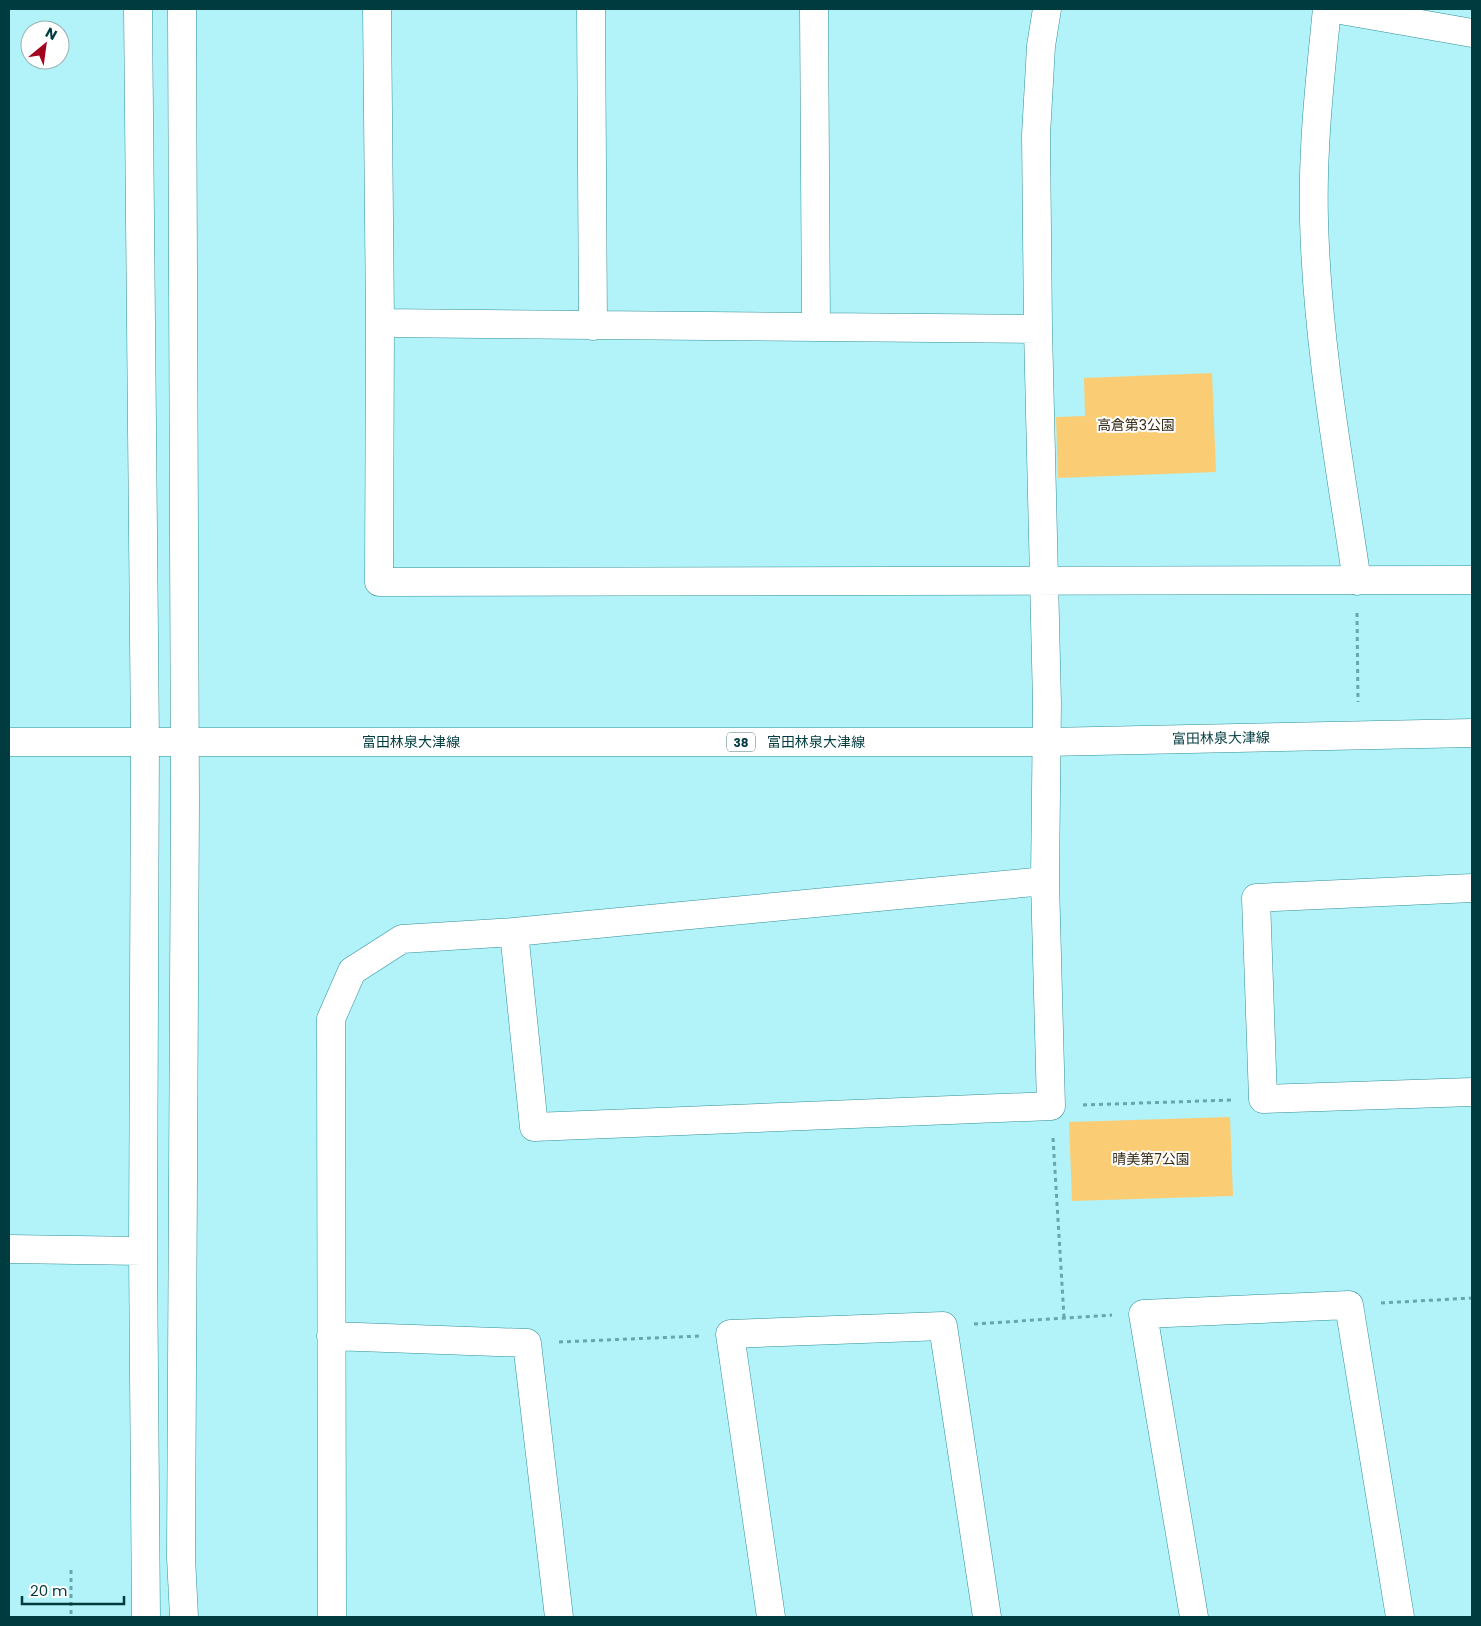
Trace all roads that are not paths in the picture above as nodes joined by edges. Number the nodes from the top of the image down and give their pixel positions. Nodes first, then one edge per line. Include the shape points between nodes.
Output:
1 (138, 9) edge
2 (182, 9) edge
3 (377, 9) edge
4 (591, 9) edge
5 (814, 9) edge
6 (1048, 9) edge
7 (1328, 9) edge
8 (1334, 9) edge
9 (1472, 33) edge
10 (380, 323) junction
11 (593, 326) junction
12 (816, 326) junction
13 (1038, 329) junction
14 (1356, 580) junction
15 (1472, 580) edge
16 (1044, 582) junction
17 (1472, 733) edge
18 (9, 742) edge
19 (145, 742) junction
20 (184, 742) junction
21 (1047, 742) junction
22 (1044, 881) junction
23 (1472, 888) edge
24 (514, 932) junction
25 (1472, 1092) edge
26 (9, 1249) edge
27 (143, 1251) junction
28 (331, 1336) junction
29 (146, 1617) edge
30 (184, 1617) edge
31 (332, 1617) edge
32 (559, 1617) edge
33 (771, 1617) edge
34 (987, 1617) edge
35 (1194, 1617) edge
36 (1400, 1617) edge

1 - 19 street
2 - 20 street
3 - 10 street
4 - 11 street
5 - 12 street
6 - 13 street via 1041,46 1036,135
7 - 14 street via 1319,88 1314,220 1324,366
8 - 9 street
10 - 11 street
10 - 16 street via 379,582
11 - 12 street
12 - 13 street
13 - 16 street
14 - 15 street
14 - 16 street
16 - 21 street
17 - 21 street, 富田林泉大津線 / 38
18 - 19 street, 富田林泉大津線 / 38
19 - 20 street, 富田林泉大津線 / 38
19 - 27 street
20 - 21 street, 富田林泉大津線 / 38
20 - 30 street via 181,1557
21 - 22 street
22 - 24 street
22 - 24 street via 1051,1106 534,1127
23 - 25 street via 1256,898 1263,1099
24 - 28 street via 402,938 352,971 331,1019
26 - 27 street
27 - 29 street
28 - 31 street
28 - 32 street via 527,1343
33 - 34 street via 730,1334 943,1326
35 - 36 street via 1143,1314 1349,1305

